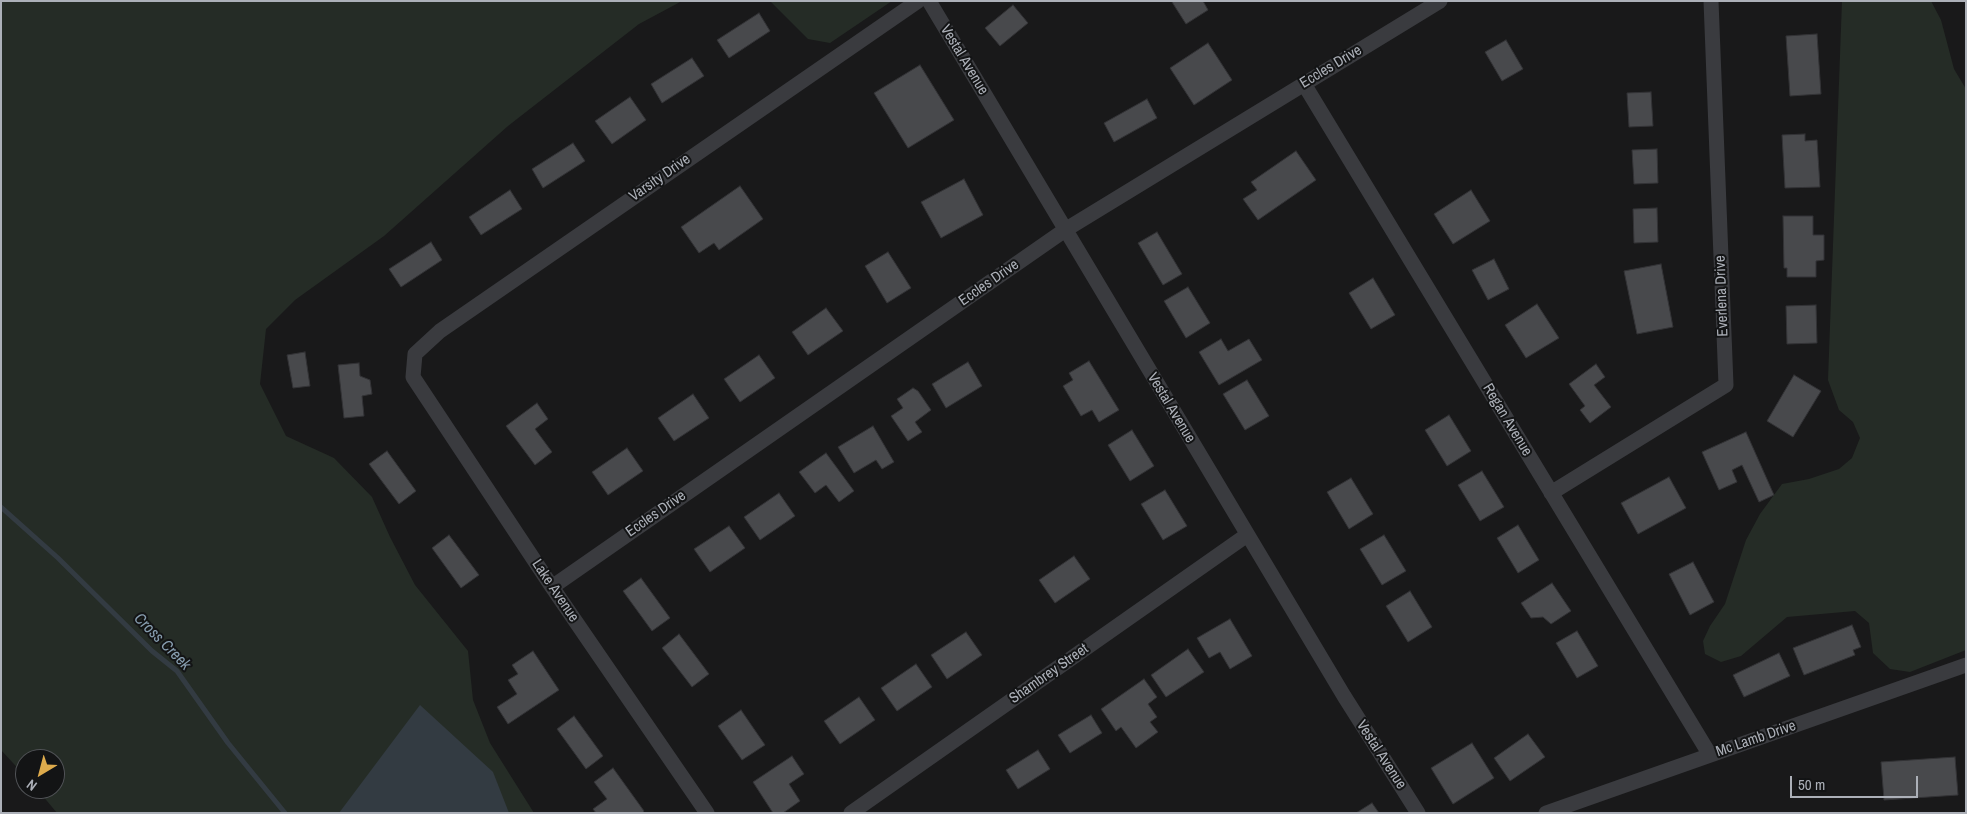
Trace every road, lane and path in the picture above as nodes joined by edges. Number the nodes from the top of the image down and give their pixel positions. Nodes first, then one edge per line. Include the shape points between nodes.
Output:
1 (918, 1) edge
2 (929, 1) edge
3 (1440, 1) edge
4 (1711, 1) edge
5 (1304, 84) junction
6 (1065, 230) junction
7 (412, 366) joint
8 (1551, 493) junction
9 (1247, 535) junction
10 (552, 587) junction
11 (1966, 665) edge
12 (1710, 755) junction
13 (707, 813) edge
14 (852, 813) edge
15 (1418, 813) edge
16 (1546, 813) edge

1 - 7 street, Varsity Drive via 440,331 415,354
2 - 6 street, Vestal Avenue
3 - 5 street, Eccles Drive
4 - 8 street, Everlena Drive via 1726,385
5 - 6 street, Eccles Drive
5 - 8 street, Regan Avenue
6 - 9 street, Vestal Avenue
6 - 10 street, Eccles Drive
7 - 10 street, Lake Avenue via 413,377
8 - 12 street, Regan Avenue
9 - 14 street, Shambrey Street
9 - 15 street, Vestal Avenue
10 - 13 street, Lake Avenue
11 - 12 street, Mc Lamb Drive
12 - 16 street, Mc Lamb Drive

